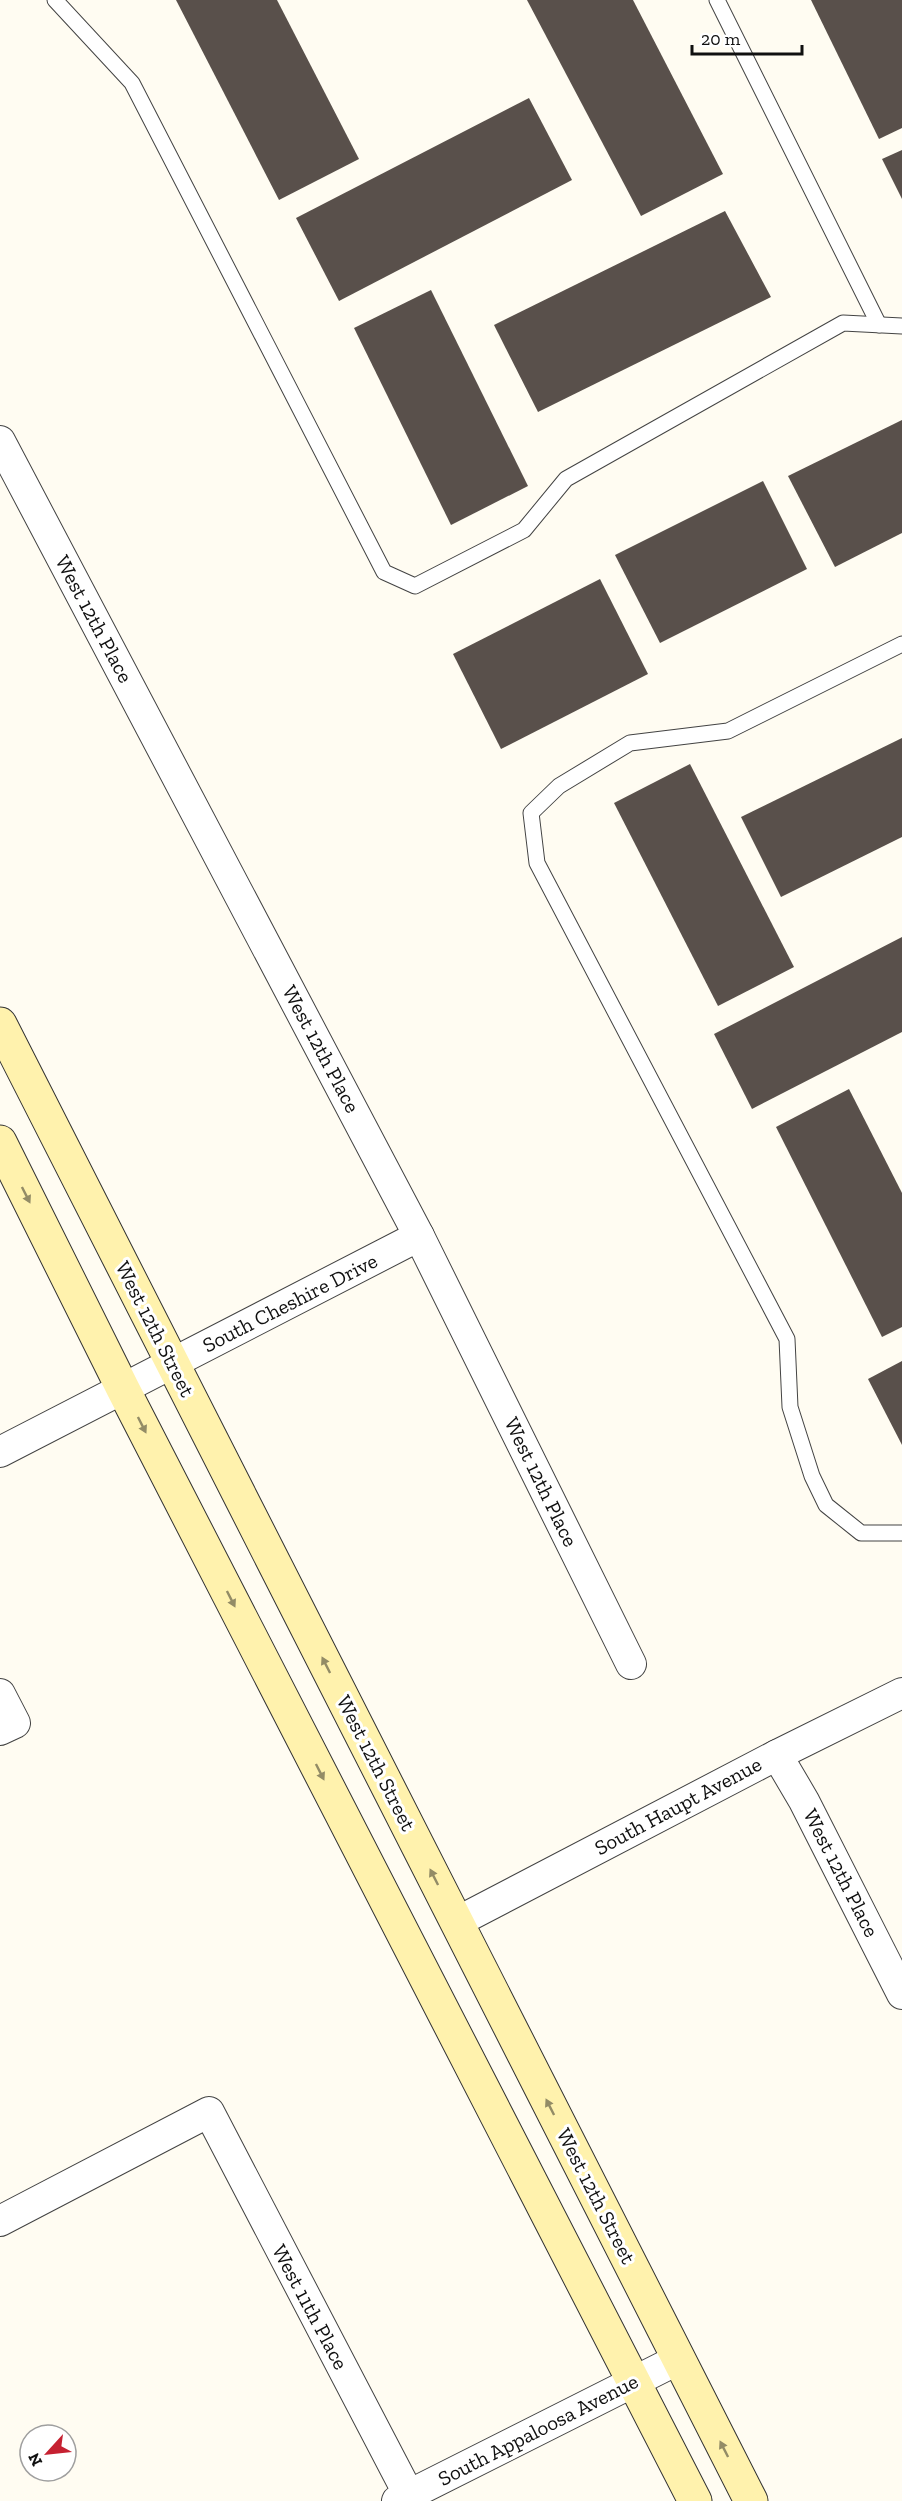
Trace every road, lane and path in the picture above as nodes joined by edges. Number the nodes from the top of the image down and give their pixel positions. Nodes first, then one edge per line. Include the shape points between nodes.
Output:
1 (55, 0) edge
2 (717, 0) edge
3 (879, 325) junction
4 (902, 326) edge
5 (0, 441) edge
6 (902, 644) edge
7 (0, 1024) edge
8 (0, 1142) edge
9 (419, 1236) junction
10 (173, 1364) junction
11 (123, 1389) junction
12 (0, 1452) edge
13 (902, 1533) edge
14 (631, 1664) dead end
15 (902, 1693) edge
16 (0, 1694) edge
17 (7, 1727) edge
18 (777, 1755) junction
19 (457, 1922) junction
20 (902, 1994) edge
21 (0, 2220) edge
22 (679, 2359) junction
23 (634, 2382) junction
24 (406, 2499) edge
25 (695, 2501) edge
26 (751, 2501) edge

1 - 3 lane via 132,82 384,572 415,586 524,530 566,479 822,335 843,324
2 - 3 lane
3 - 4 lane
5 - 9 street, West 12th Place
6 - 13 lane via 728,731 630,743 559,786 531,813 537,863 787,1339 790,1407 812,1476 826,1505 861,1533
7 - 10 street, West 12th Street
8 -> 11 street
9 - 10 street, South Cheshire Drive
9 - 14 street, West 12th Place
10 - 11 street, South Cheshire Drive
19 -> 10 street, West 12th Street
11 - 12 street, South Cheshire Drive
11 -> 23 street
15 - 18 street, South Haupt Avenue
16 - 17 street
18 - 19 street, South Haupt Avenue
18 - 20 street, West 12th Place
22 -> 19 street, West 12th Street
21 - 24 street, West 11th Place via 209,2112
22 - 23 street, South Appaloosa Avenue
26 -> 22 street, West 12th Street
23 - 24 street, South Appaloosa Avenue
23 - 25 street

